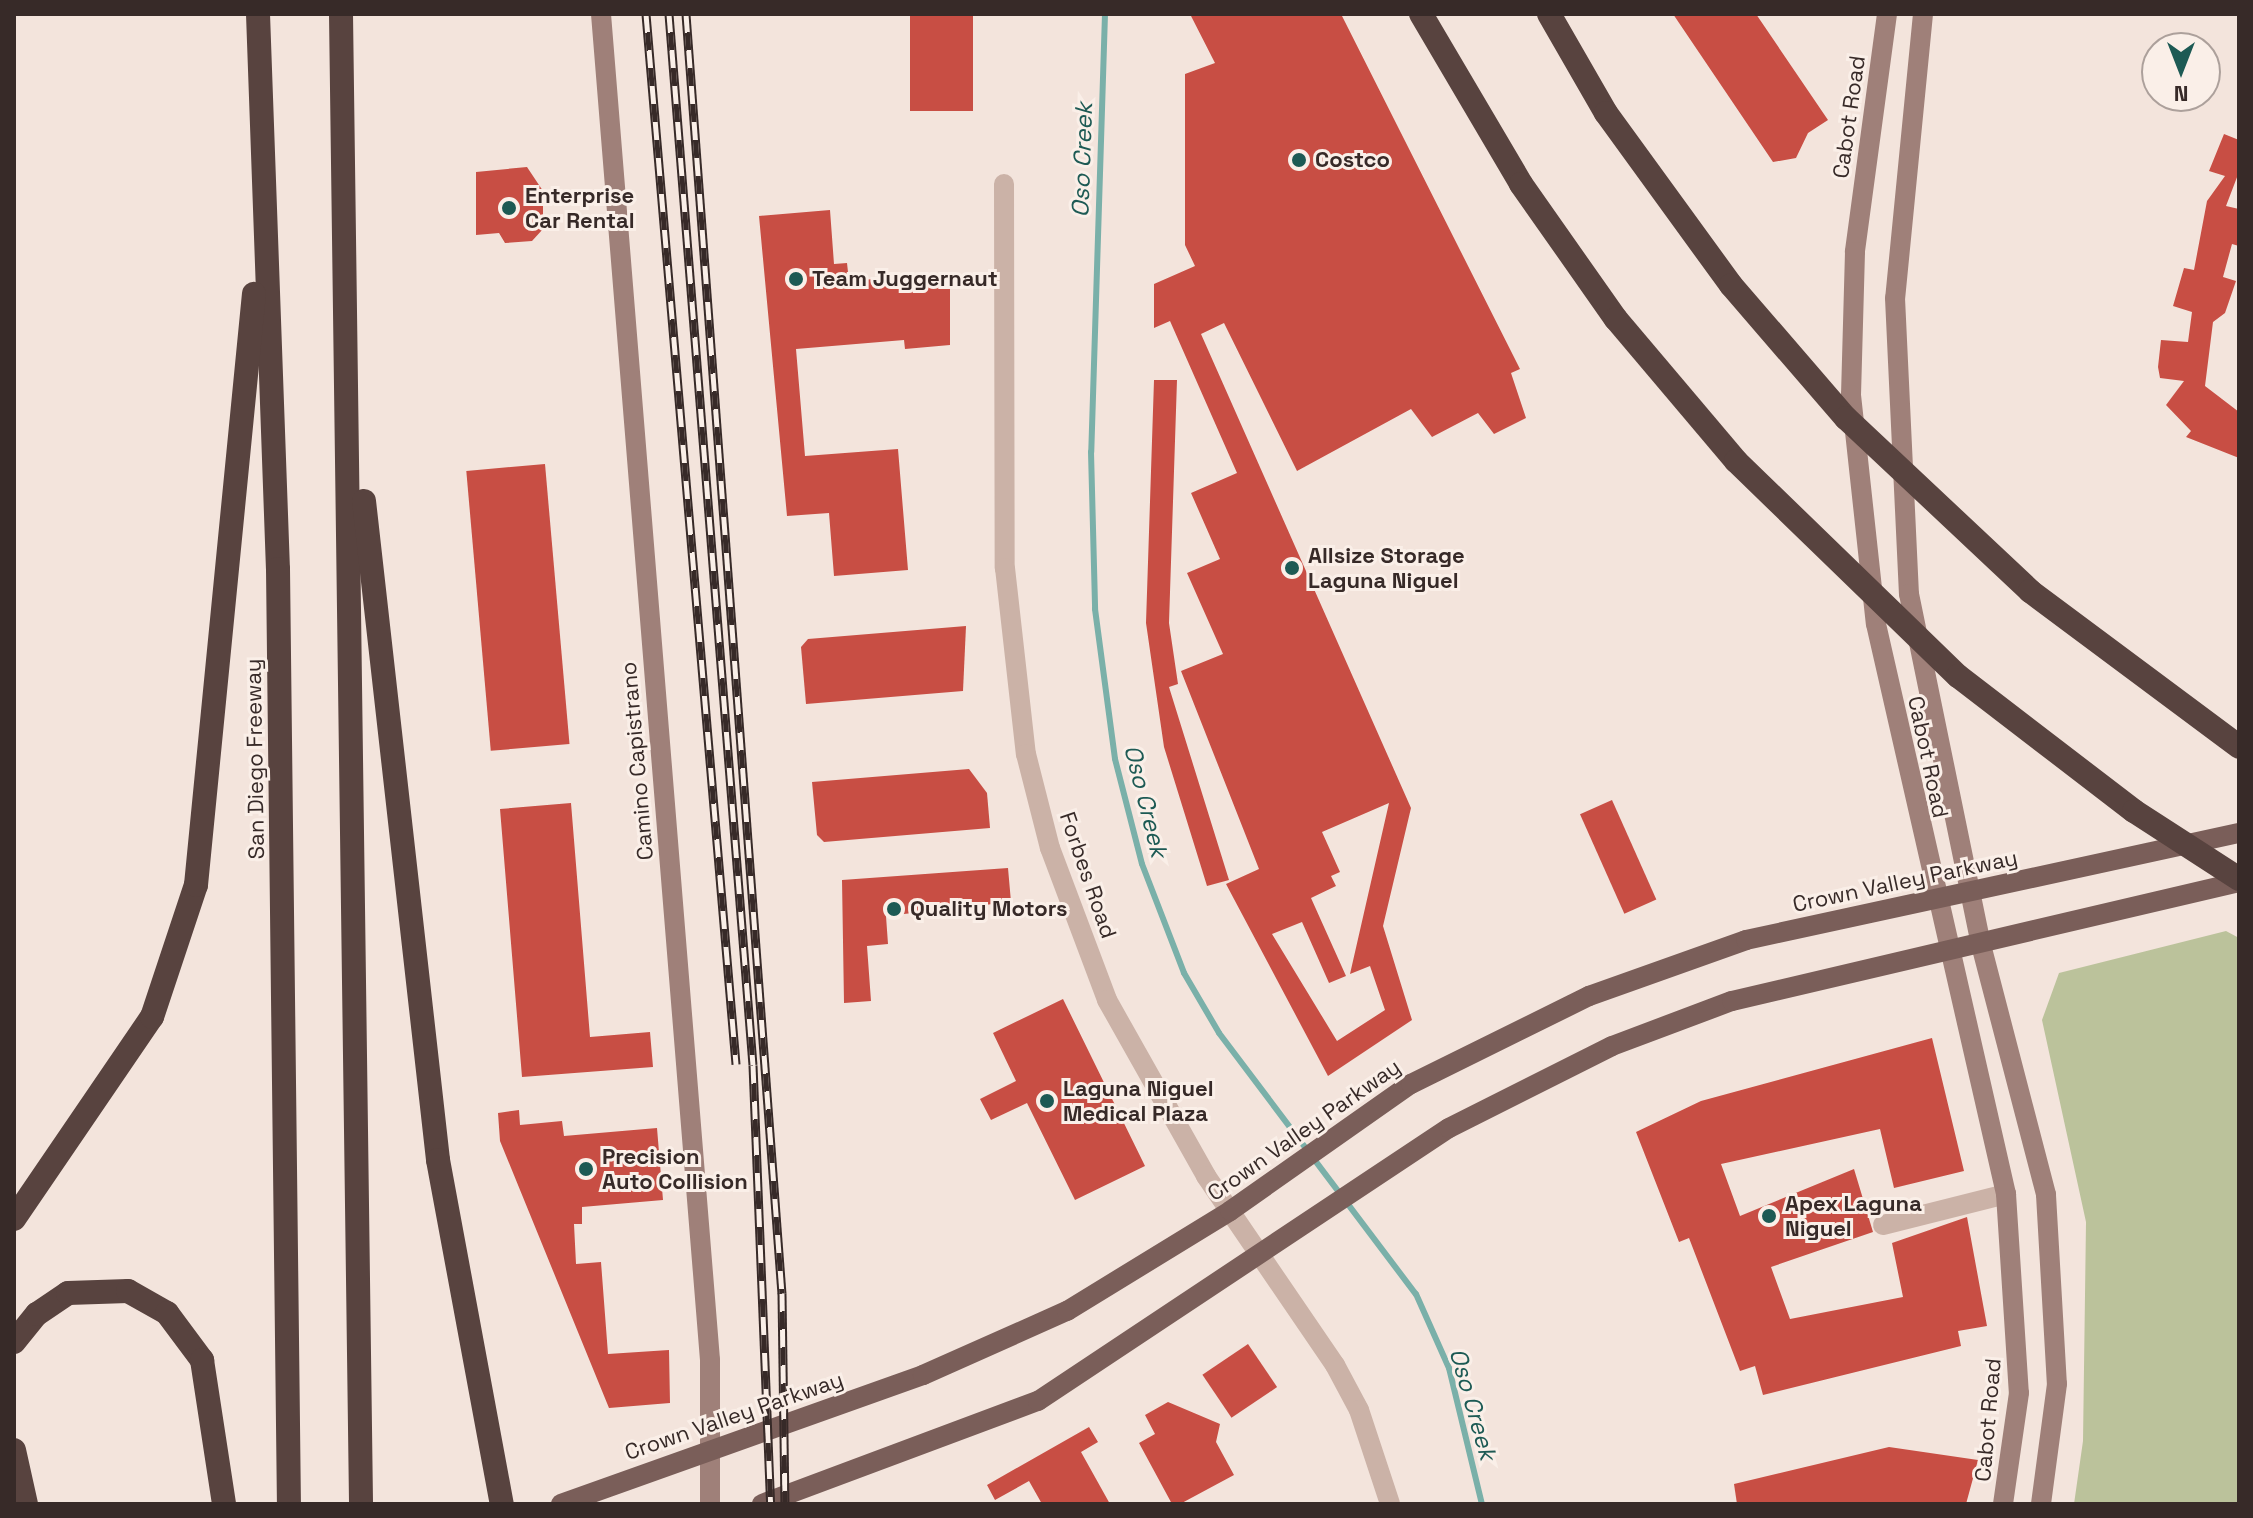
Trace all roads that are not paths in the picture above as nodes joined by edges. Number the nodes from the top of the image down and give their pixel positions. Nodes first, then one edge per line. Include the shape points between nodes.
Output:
1 (258, 14) edge
2 (341, 14) edge
3 (601, 14) edge
4 (1421, 14) edge
5 (1549, 14) edge
6 (1887, 14) edge
7 (1923, 14) edge
8 (1004, 184) dead end
9 (262, 208) junction
10 (351, 398) junction
11 (2239, 747) edge
12 (2239, 833) edge
13 (2239, 881) edge
14 (1970, 893) junction
15 (1936, 900) junction
16 (1980, 941) junction
17 (1948, 948) junction
18 (2006, 1194) junction
19 (1230, 1211) junction
20 (14, 1219) edge
21 (1883, 1225) dead end
22 (1260, 1254) junction
23 (14, 1342) edge
24 (14, 1450) edge
25 (26, 1504) edge
26 (224, 1504) edge
27 (289, 1504) edge
28 (361, 1504) edge
29 (502, 1504) edge
30 (561, 1504) edge
31 (710, 1504) edge
32 (762, 1504) edge
33 (1390, 1504) edge
34 (2003, 1504) edge
35 (2041, 1504) edge

1 - 9 highway, San Diego Freeway
2 - 10 highway
3 - 31 main road, Camino Capistrano via 710,1360
4 - 13 highway via 1573,257 1736,461 1958,676 2134,811
5 - 11 highway via 1606,113 1731,285 1899,472 2030,591 2180,708
6 - 15 main road, Cabot Road via 1855,252 1851,395 1871,596
7 - 14 main road, Cabot Road via 1899,198 1897,405 1913,625
8 - 19 street, Forbes Road via 1005,568 1026,754 1050,848 1107,1000
9 - 20 highway via 196,885 152,1017
9 - 27 highway, San Diego Freeway via 278,569
10 - 28 highway
10 - 29 highway via 438,1160
12 - 14 main road, Crown Valley Parkway
13 - 16 main road
14 - 15 main road, Crown Valley Parkway
14 - 16 main road, Cabot Road
15 - 17 main road, Cabot Road
15 - 19 main road, Crown Valley Parkway via 1673,964 1528,1022 1344,1127
16 - 17 main road
16 - 35 main road, Cabot Road via 2046,1195 2057,1384
17 - 18 main road, Cabot Road
17 - 22 main road via 1732,1001 1612,1046 1490,1104
18 - 21 street
18 - 34 main road, Cabot Road via 2019,1393
19 - 22 street, Forbes Road
19 - 30 main road, Crown Valley Parkway via 1067,1311 846,1402
22 - 32 main road via 1038,1401
22 - 33 street, Forbes Road via 1359,1410
23 - 26 highway via 68,1293 128,1291 167,1313 202,1360
24 - 25 highway

